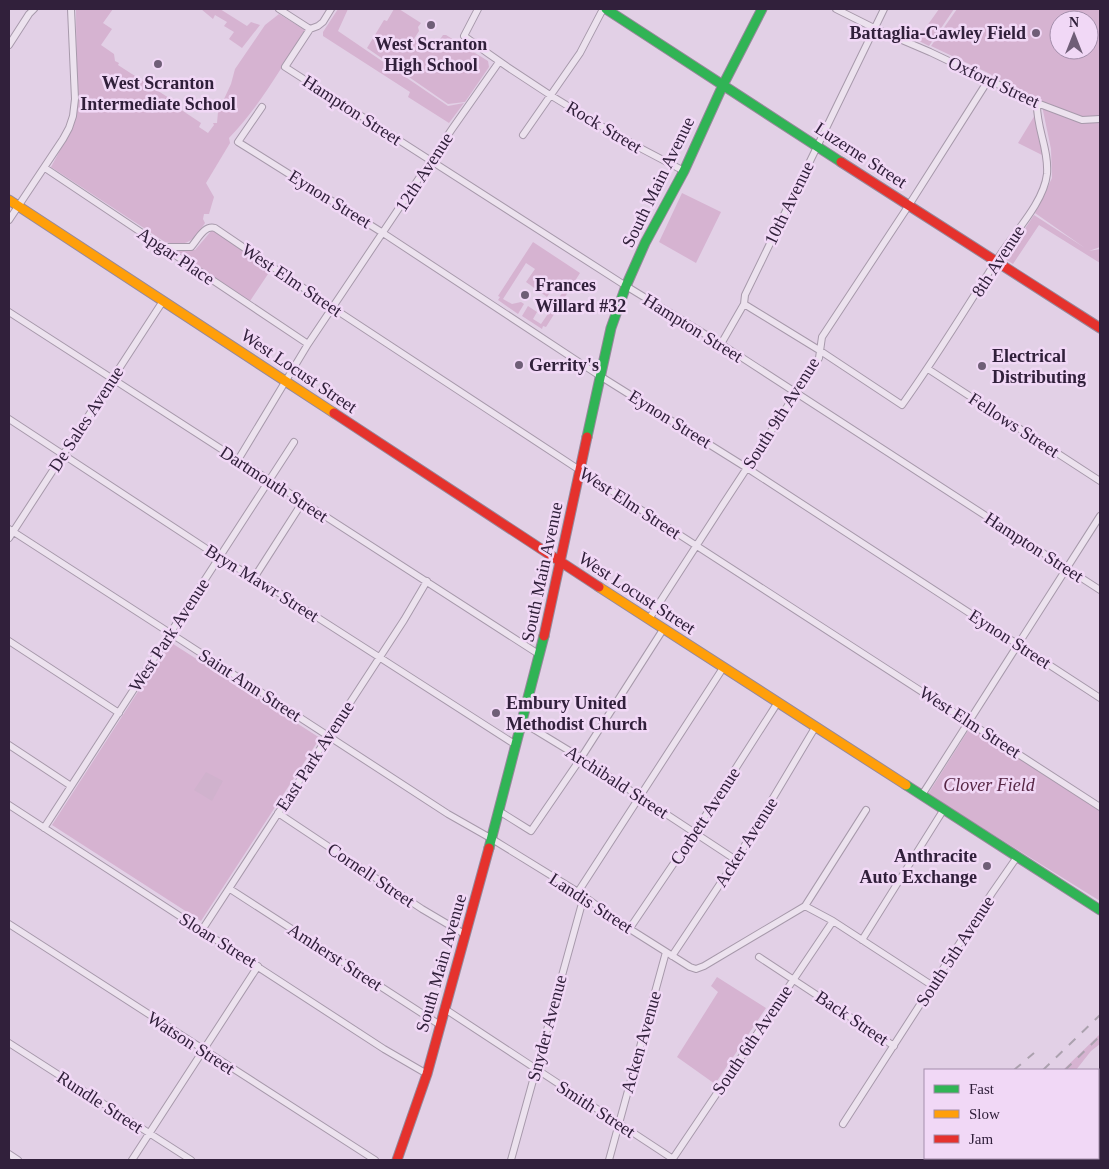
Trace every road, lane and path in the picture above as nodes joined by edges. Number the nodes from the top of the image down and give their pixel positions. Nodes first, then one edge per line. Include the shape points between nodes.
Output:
1 (34, 9) edge
2 (72, 9) edge
3 (278, 9) edge
4 (331, 9) edge
5 (478, 9) edge
6 (604, 9) edge
7 (762, 9) edge
8 (836, 9) edge
9 (884, 9) edge
10 (310, 28) junction
11 (874, 28) junction
12 (9, 45) edge
13 (499, 62) junction
14 (989, 79) junction
15 (723, 85) junction
16 (551, 95) junction
17 (1037, 103) junction
18 (262, 107) dead end
19 (1100, 119) edge
20 (523, 135) dead end
21 (816, 146) junction
22 (432, 161) junction
23 (45, 168) junction
24 (684, 171) junction
25 (9, 200) edge
26 (910, 206) junction
27 (19, 207) junction
28 (9, 220) edge
29 (383, 233) junction
30 (162, 247) junction
31 (997, 262) junction
32 (626, 286) junction
33 (163, 301) junction
34 (744, 304) junction
35 (333, 308) junction
36 (9, 312) edge
37 (1100, 328) edge
38 (308, 344) junction
39 (721, 344) junction
40 (819, 350) junction
41 (928, 369) junction
42 (600, 376) junction
43 (112, 378) junction
44 (285, 382) junction
45 (795, 393) junction
46 (9, 418) edge
47 (294, 442) dead end
48 (63, 454) junction
49 (238, 460) junction
50 (747, 468) junction
51 (581, 471) junction
52 (269, 481) junction
53 (1100, 481) edge
54 (302, 503) junction
55 (1100, 516) edge
56 (10, 533) edge
57 (696, 545) junction
58 (219, 557) junction
59 (560, 562) junction
60 (1067, 569) junction
61 (254, 578) junction
62 (427, 582) junction
63 (1100, 590) edge
64 (649, 619) junction
65 (664, 628) junction
66 (170, 633) junction
67 (9, 641) edge
68 (1018, 644) junction
69 (540, 655) junction
70 (380, 657) junction
71 (723, 668) junction
72 (1100, 698) edge
73 (778, 702) junction
74 (119, 713) junction
75 (969, 721) junction
76 (522, 722) junction
77 (816, 726) junction
78 (329, 736) junction
79 (9, 745) edge
80 (516, 745) junction
81 (581, 758) junction
82 (71, 786) junction
83 (922, 795) junction
84 (639, 796) junction
85 (9, 805) edge
86 (1100, 807) edge
87 (944, 809) junction
88 (866, 810) dead end
89 (499, 811) junction
90 (278, 813) junction
91 (44, 828) junction
92 (695, 832) junction
93 (492, 839) junction
94 (1017, 857) junction
95 (736, 860) junction
96 (230, 889) junction
97 (578, 892) junction
98 (584, 896) junction
99 (805, 906) junction
100 (1100, 910) edge
101 (833, 921) junction
102 (9, 924) edge
103 (630, 928) junction
104 (202, 930) junction
105 (466, 935) junction
106 (862, 940) junction
107 (669, 954) junction
108 (759, 957) dead end
109 (258, 966) junction
110 (793, 979) junction
111 (933, 986) junction
112 (445, 1009) junction
113 (440, 1025) junction
114 (9, 1043) edge
115 (894, 1046) junction
116 (203, 1051) junction
117 (536, 1069) junction
118 (427, 1074) junction
119 (618, 1123) junction
120 (843, 1124) dead end
121 (149, 1133) junction
122 (9, 1154) edge
123 (18, 1160) edge
124 (132, 1160) edge
125 (191, 1160) edge
126 (375, 1160) edge
127 (396, 1160) edge
128 (510, 1160) edge
129 (609, 1160) edge
130 (672, 1160) edge

1 - 12 street
2 - 23 street via 73,116 70,128
3 - 10 street
4 - 10 street via 323,22
5 - 13 street, Rock Street via 464,36
6 - 15 street, Luzerne Street
6 - 16 street via 580,53
7 - 15 street, South Main Avenue
8 - 11 street, Oxford Street
9 - 11 street, 10th Avenue
10 - 22 street, Hampton Street via 286,67
11 - 14 street, Oxford Street
11 - 21 street, 10th Avenue
13 - 16 street, Rock Street
13 - 22 street, 12th Avenue
14 - 17 street, Oxford Street
14 - 26 street, South 9th Avenue
15 - 21 street, Luzerne Street
15 - 24 street, South Main Avenue
16 - 20 street
16 - 24 street, Rock Street via 627,142
17 - 19 street, Oxford Street via 1082,120
17 - 31 street, 8th Avenue via 1047,157 1047,176 1039,199
18 - 29 street, Eynon Street via 238,142
21 - 26 street, Luzerne Street
21 - 34 street, 10th Avenue via 745,295
22 - 29 street, 12th Avenue
22 - 32 street, Hampton Street
23 - 27 street
23 - 30 street, Apgar Place
24 - 32 street, South Main Avenue
25 - 27 street, West Locust Street
26 - 31 street, Luzerne Street
26 - 40 street, South 9th Avenue via 822,337
27 - 28 street
27 - 33 street, West Locust Street
29 - 35 street, 12th Avenue
29 - 42 street, Eynon Street
30 - 35 street, West Elm Street via 191,246 211,226
30 - 38 street, Apgar Place
31 - 37 street, Luzerne Street
31 - 41 street, 8th Avenue
32 - 39 street, Hampton Street
32 - 42 street, South Main Avenue via 611,328
33 - 43 street, De Sales Avenue
33 - 44 street, West Locust Street
34 - 39 street, 10th Avenue
34 - 40 street
35 - 38 street, 12th Avenue
35 - 51 street, West Elm Street
36 - 43 street, Dartmouth Street
38 - 44 street, 12th Avenue
39 - 45 street, Hampton Street
40 - 41 street, 8th Avenue via 902,405
40 - 45 street, South 9th Avenue via 819,358
41 - 53 street, Fellows Street
42 - 50 street, Eynon Street
42 - 51 street, South Main Avenue
43 - 48 street, De Sales Avenue
43 - 49 street, Dartmouth Street
44 - 49 street, 12th Avenue
44 - 59 street, West Locust Street
45 - 50 street, South 9th Avenue
45 - 60 street, Hampton Street
46 - 48 street, Bryn Mawr Street
47 - 52 street, West Park Avenue
48 - 56 street, De Sales Avenue
48 - 58 street, Bryn Mawr Street
49 - 52 street, Dartmouth Street
50 - 57 street, South 9th Avenue
50 - 68 street, Eynon Street
51 - 57 street, West Elm Street
51 - 59 street, South Main Avenue
52 - 54 street, Dartmouth Street
52 - 58 street, West Park Avenue
54 - 61 street
54 - 62 street, Dartmouth Street
55 - 60 street
56 - 66 street, Saint Ann Street
57 - 64 street, South 9th Avenue
57 - 75 street, West Elm Street
58 - 61 street, Bryn Mawr Street
58 - 66 street, West Park Avenue
59 - 64 street, West Locust Street
59 - 69 street, South Main Avenue
60 - 63 street, Hampton Street
60 - 68 street
61 - 70 street, Bryn Mawr Street
62 - 69 street, Dartmouth Street
62 - 70 street, East Park Avenue
64 - 65 street, West Locust Street
65 - 71 street, West Locust Street
65 - 81 street
66 - 74 street, West Park Avenue
66 - 78 street, Saint Ann Street
67 - 74 street
68 - 72 street, Eynon Street
68 - 75 street
69 - 76 street, South Main Avenue
70 - 78 street, East Park Avenue
70 - 80 street, Bryn Mawr Street
71 - 73 street, West Locust Street
71 - 84 street
73 - 77 street, West Locust Street
73 - 92 street, Corbett Avenue
74 - 82 street, West Park Avenue
75 - 83 street
75 - 86 street, West Elm Street
76 - 80 street, South Main Avenue
76 - 81 street, Archibald Street
77 - 83 street, West Locust Street
77 - 95 street, Acker Avenue
78 - 90 street, East Park Avenue
78 - 93 street, Saint Ann Street
79 - 82 street
80 - 89 street, South Main Avenue
81 - 84 street, Archibald Street
81 - 89 street via 531,831
82 - 91 street, West Park Avenue
83 - 87 street, West Locust Street
84 - 92 street, Archibald Street
84 - 97 street
85 - 91 street, Sloan Street
87 - 94 street, West Locust Street
87 - 106 street
88 - 99 street
89 - 93 street, South Main Avenue
90 - 96 street, East Park Avenue
90 - 105 street, Cornell Street
91 - 104 street, Sloan Street
92 - 95 street, Archibald Street
92 - 103 street, Corbett Avenue
93 - 97 street, Landis Street
93 - 105 street, South Main Avenue
94 - 100 street, West Locust Street
94 - 111 street, South 5th Avenue
95 - 107 street, Acker Avenue
96 - 104 street, East Park Avenue
96 - 113 street, Amherst Street
97 - 98 street, Landis Street
98 - 103 street, Landis Street
98 - 117 street, Snyder Avenue
99 - 101 street
99 - 107 street, Landis Street via 696,969
101 - 106 street
101 - 110 street, South 6th Avenue
102 - 116 street, Watson Street
103 - 107 street, Landis Street
104 - 109 street, Sloan Street
105 - 112 street, South Main Avenue
106 - 111 street
107 - 119 street, Acken Avenue
108 - 110 street, Back Street
109 - 116 street
109 - 118 street, Sloan Street
110 - 115 street, Back Street
110 - 130 street, South 6th Avenue
111 - 115 street, South 5th Avenue
112 - 113 street, South Main Avenue
112 - 117 street, Smith Street
113 - 118 street, South Main Avenue
114 - 121 street, Rundle Street
115 - 120 street, South 5th Avenue
116 - 121 street
116 - 126 street, Watson Street
117 - 119 street, Smith Street
117 - 128 street, Snyder Avenue
118 - 127 street, South Main Avenue
119 - 129 street, Acken Avenue
119 - 130 street, Smith Street
121 - 124 street
121 - 125 street, Rundle Street
122 - 123 street

